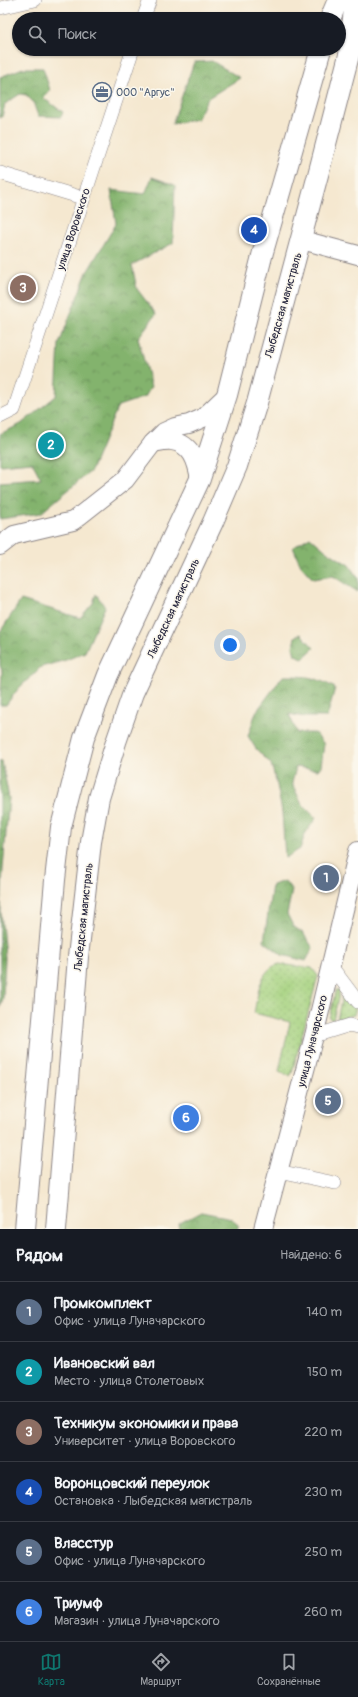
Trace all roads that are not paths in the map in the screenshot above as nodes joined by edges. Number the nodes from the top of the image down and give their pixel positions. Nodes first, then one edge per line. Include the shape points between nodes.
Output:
1 (35, 0) edge
2 (150, 0) edge
3 (338, 0) edge
4 (355, 0) edge
5 (0, 8) edge
6 (146, 12) edge
7 (333, 12) edge
8 (131, 56) edge
9 (319, 56) edge
10 (0, 173) edge
11 (83, 198) junction
12 (302, 240) junction
13 (358, 255) edge
14 (227, 395) junction
15 (0, 417) edge
16 (153, 443) junction
17 (200, 479) junction
18 (0, 546) edge
19 (358, 851) edge
20 (331, 966) junction
21 (358, 1002) edge
22 (358, 1026) edge
23 (314, 1036) junction
24 (278, 1171) junction
25 (334, 1183) dead end
26 (24, 1229) edge
27 (56, 1229) edge
28 (263, 1229) edge

1 - 5 street
2 - 6 street
3 - 7 main road
4 - 12 main road, Лыбедская магистраль via 349,56
8 - 11 street, улица Воровского
9 - 14 main road via 263,252
10 - 11 street
11 - 15 street, улица Воровского via 14,410
12 - 13 street
12 - 27 main road, Лыбедская магистраль via 237,466 214,522 132,693 99,798 91,842 78,957
14 - 16 street via 203,418 164,432
14 - 17 main road
16 - 17 street via 171,440 184,444 195,458
16 - 18 street via 126,480 73,521 14,535
17 - 26 main road via 108,675 84,738 70,788 61,828 55,880
19 - 20 street, улица Луначарского
20 - 21 street
20 - 23 street, улица Луначарского
22 - 23 street via 350,1025
23 - 24 street, улица Луначарского
24 - 25 street
24 - 28 street, улица Луначарского

